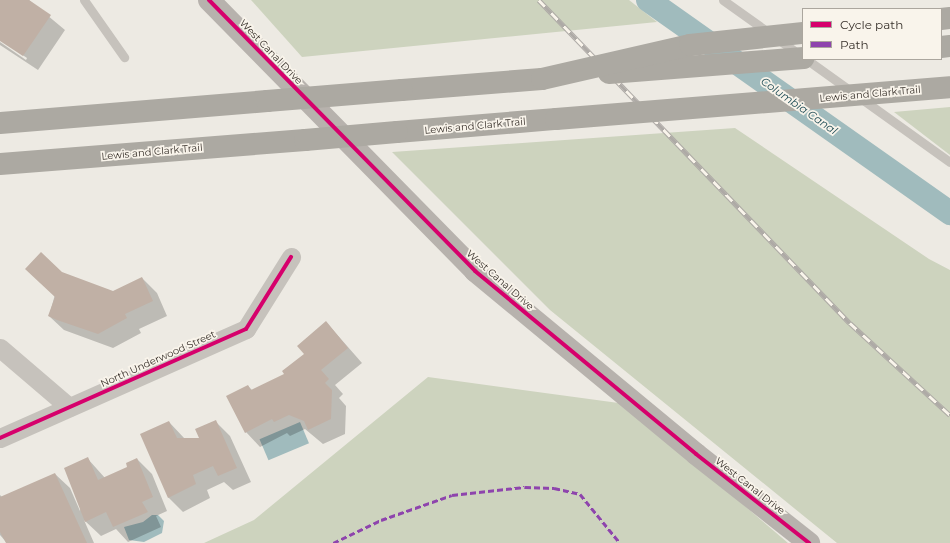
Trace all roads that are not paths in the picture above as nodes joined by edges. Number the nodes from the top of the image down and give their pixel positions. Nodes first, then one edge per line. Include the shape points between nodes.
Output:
1 (84, 0) edge
2 (209, 0) edge
3 (724, 0) edge
4 (802, 33) edge
5 (802, 56) edge
6 (124, 57) dead end
7 (802, 57) edge
8 (807, 60) edge
9 (542, 79) junction
10 (950, 87) edge
11 (0, 123) edge
12 (950, 162) edge
13 (0, 164) edge
14 (291, 258) dead end
15 (0, 348) edge
16 (69, 407) junction
17 (0, 438) edge
18 (809, 543) edge

1 - 6 lane
2 - 18 street, West Canal Drive via 475,271 696,454
3 - 5 lane
4 - 9 highway, bridge via 690,45
7 - 9 highway, bridge
8 - 12 lane
9 - 11 highway, bridge
10 - 13 highway, Lewis and Clark Trail, bridge
14 - 16 street, North Underwood Street via 246,329
15 - 16 street
16 - 17 street, North Underwood Street

